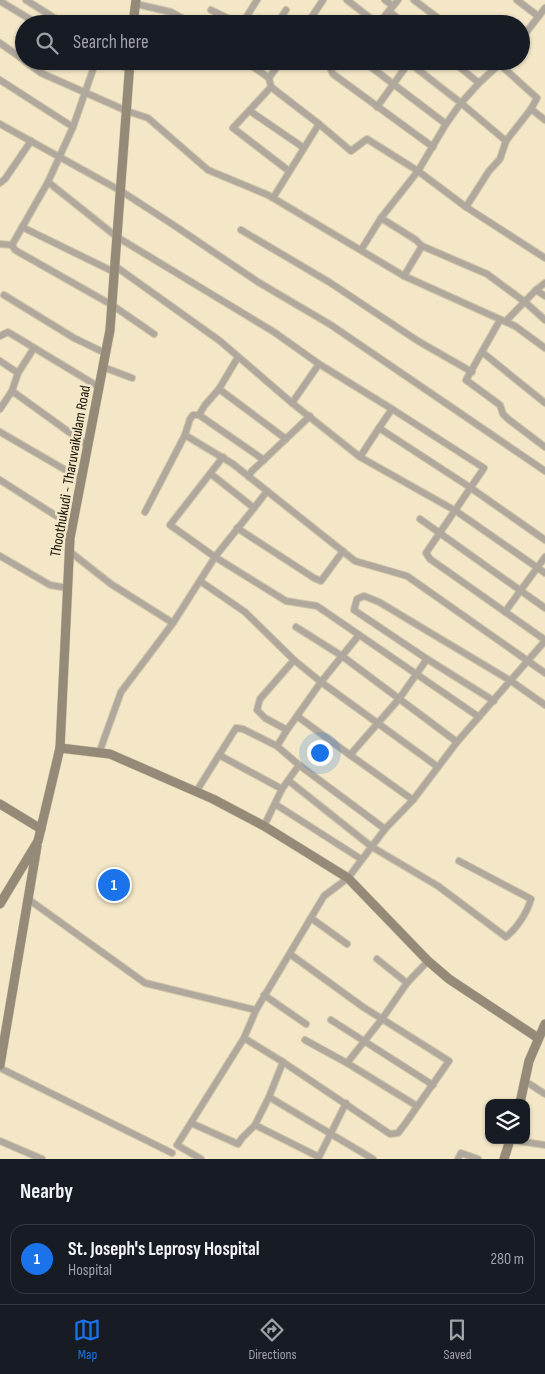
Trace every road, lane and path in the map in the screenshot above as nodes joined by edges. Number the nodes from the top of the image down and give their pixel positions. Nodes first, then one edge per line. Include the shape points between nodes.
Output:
1 (26, 0) edge
2 (257, 0) edge
3 (323, 0) edge
4 (347, 0) edge
5 (385, 0) edge
6 (398, 0) edge
7 (414, 0) edge
8 (518, 0) edge
9 (0, 2) edge
10 (136, 2) edge
11 (391, 9) junction
12 (211, 10) dead end
13 (286, 10) dead end
14 (542, 13) edge
15 (22, 15) edge
16 (50, 15) edge
17 (134, 15) edge
18 (176, 15) edge
19 (222, 15) edge
20 (247, 15) edge
21 (283, 15) edge
22 (313, 15) edge
23 (366, 15) edge
24 (386, 15) edge
25 (397, 15) edge
26 (433, 15) edge
27 (530, 28) edge
28 (0, 43) edge
29 (15, 54) edge
30 (37, 70) edge
31 (93, 70) edge
32 (130, 70) edge
33 (259, 70) edge
34 (275, 70) edge
35 (331, 70) edge
36 (375, 70) edge
37 (404, 70) edge
38 (419, 70) edge
39 (463, 70) edge
40 (492, 70) edge
41 (508, 70) edge
42 (269, 78) junction
43 (0, 80) edge
44 (479, 83) junction
45 (394, 84) junction
46 (271, 87) junction
47 (84, 92) junction
48 (461, 103) junction
49 (377, 107) junction
50 (531, 109) junction
51 (127, 111) junction
52 (250, 111) junction
53 (545, 120) edge
54 (0, 124) edge
55 (320, 124) junction
56 (446, 124) junction
57 (73, 127) junction
58 (31, 141) junction
59 (506, 141) junction
60 (433, 147) junction
61 (304, 148) junction
62 (59, 158) junction
63 (289, 171) junction
64 (418, 171) junction
65 (48, 182) junction
66 (0, 183) edge
67 (121, 191) junction
68 (273, 198) junction
69 (466, 207) junction
70 (381, 218) junction
71 (22, 227) junction
72 (241, 230) dead end
73 (117, 237) junction
74 (0, 244) edge
75 (12, 245) junction
76 (422, 246) junction
77 (361, 250) junction
78 (545, 258) edge
79 (115, 269) junction
80 (404, 276) junction
81 (545, 283) edge
82 (536, 290) junction
83 (4, 295) dead end
84 (545, 296) edge
85 (525, 302) junction
86 (112, 304) junction
87 (503, 320) junction
88 (545, 320) edge
89 (154, 334) dead end
90 (0, 336) edge
91 (34, 348) junction
92 (545, 348) edge
93 (482, 352) junction
94 (105, 353) junction
95 (238, 356) junction
96 (0, 361) edge
97 (319, 364) junction
98 (103, 367) junction
99 (18, 372) junction
100 (472, 372) junction
101 (132, 378) dead end
102 (99, 387) junction
103 (219, 389) junction
104 (12, 392) junction
105 (545, 403) edge
106 (292, 404) junction
107 (392, 409) junction
108 (0, 410) edge
109 (199, 415) junction
110 (310, 416) junction
111 (379, 428) junction
112 (0, 432) edge
113 (185, 435) junction
114 (286, 439) junction
115 (87, 445) junction
116 (545, 447) edge
117 (223, 457) junction
118 (360, 457) junction
119 (264, 460) junction
120 (545, 471) edge
121 (211, 474) junction
122 (249, 477) junction
123 (81, 479) junction
124 (0, 480) edge
125 (471, 488) junction
126 (267, 491) junction
127 (254, 508) junction
128 (456, 511) junction
129 (145, 512) dead end
130 (420, 519) dead end
131 (72, 526) junction
132 (238, 528) junction
133 (440, 532) junction
134 (545, 540) edge
135 (69, 551) junction
136 (343, 552) junction
137 (0, 556) edge
138 (545, 556) edge
139 (215, 557) junction
140 (537, 567) junction
141 (545, 573) edge
142 (200, 581) junction
143 (67, 588) junction
144 (520, 590) junction
145 (545, 608) edge
146 (506, 612) junction
147 (173, 623) junction
148 (296, 626) dead end
149 (360, 635) junction
150 (545, 640) edge
151 (342, 656) junction
152 (427, 659) junction
153 (294, 660) junction
154 (529, 661) junction
155 (545, 672) edge
156 (417, 675) junction
157 (321, 682) junction
158 (511, 682) junction
159 (399, 699) junction
160 (494, 700) junction
161 (545, 706) edge
162 (297, 716) junction
163 (479, 717) junction
164 (377, 723) junction
165 (287, 730) junction
166 (457, 742) junction
167 (277, 746) junction
168 (60, 748) junction
169 (99, 753) junction
170 (219, 755) junction
171 (350, 755) junction
172 (299, 765) junction
173 (438, 767) junction
174 (289, 781) junction
175 (282, 789) junction
176 (196, 792) junction
177 (413, 800) junction
178 (0, 804) edge
179 (275, 804) junction
180 (264, 826) junction
181 (41, 829) junction
182 (385, 829) junction
183 (38, 841) junction
184 (372, 847) junction
185 (361, 859) junction
186 (459, 862) dead end
187 (348, 878) junction
188 (28, 899) junction
189 (0, 904) edge
190 (311, 918) junction
191 (347, 944) dead end
192 (290, 954) junction
193 (377, 959) dead end
194 (428, 961) junction
195 (407, 983) junction
196 (264, 995) junction
197 (256, 1010) junction
198 (382, 1019) junction
199 (330, 1020) dead end
200 (306, 1024) dead end
201 (545, 1024) edge
202 (244, 1038) junction
203 (305, 1040) dead end
204 (542, 1040) edge
205 (365, 1041) junction
206 (283, 1062) junction
207 (347, 1063) junction
208 (0, 1066) edge
209 (525, 1081) junction
210 (433, 1085) junction
211 (545, 1094) edge
212 (268, 1097) junction
213 (521, 1099) edge
214 (346, 1103) junction
215 (417, 1106) junction
216 (191, 1123) junction
217 (255, 1126) junction
218 (331, 1134) junction
219 (0, 1141) edge
220 (530, 1143) edge
221 (510, 1144) edge
222 (177, 1145) junction
223 (545, 1146) edge
224 (170, 1156) edge
225 (42, 1159) edge
226 (201, 1159) edge
227 (373, 1159) edge
228 (458, 1159) edge
229 (478, 1159) edge
230 (504, 1159) edge

1 - 16 street
2 - 20 street
3 - 22 street
4 - 23 street
5 - 11 street
6 - 11 street
7 - 26 street
8 - 14 street
9 - 15 street
10 - 17 main road
10 - 18 street
11 - 24 street
11 - 25 street
12 - 19 street
13 - 21 street
14 - 27 street
28 - 29 street
30 - 47 street
31 - 47 street
32 - 51 main road, Thoothukudi - Tharuvaikulam Road
33 - 42 street
34 - 42 street
35 - 49 street
36 - 45 street
37 - 45 street
38 - 48 street
39 - 44 street
40 - 44 street
41 - 50 street via 537,98
42 - 46 street
43 - 57 street
44 - 48 street
45 - 49 street
45 - 56 street
46 - 52 street
46 - 55 street
47 - 51 street
47 - 57 street
48 - 56 street
48 - 59 street
49 - 60 street
50 - 53 street
50 - 59 street
51 - 67 main road, Thoothukudi - Tharuvaikulam Road
51 - 68 street via 148,118 208,170
52 - 61 street
52 - 63 street via 233,128
54 - 58 street
55 - 61 street
55 - 64 street via 351,151 368,139
56 - 60 street
57 - 62 street
58 - 62 street
58 - 66 street
59 - 69 street via 500,158
60 - 64 street
61 - 63 street
62 - 65 street
62 - 67 street
63 - 68 street
64 - 69 street
64 - 70 street
65 - 71 street
65 - 73 street
67 - 73 main road, Thoothukudi - Tharuvaikulam Road
67 - 120 street via 258,282 331,325
68 - 77 street
69 - 78 street
70 - 76 street
70 - 77 street
71 - 75 street
71 - 79 street
72 - 100 street
73 - 79 main road, Thoothukudi - Tharuvaikulam Road
73 - 97 street via 274,332
74 - 75 street
75 - 86 street via 20,253
76 - 80 street
76 - 85 street via 487,274
77 - 80 street
79 - 86 main road, Thoothukudi - Tharuvaikulam Road
79 - 95 street
80 - 87 street
81 - 82 street
82 - 84 street
82 - 85 street
83 - 94 street
85 - 87 street
85 - 88 street
86 - 89 street
86 - 94 main road, Thoothukudi - Tharuvaikulam Road
87 - 92 street
87 - 93 street
90 - 91 street via 8,332
91 - 99 street
91 - 102 street
93 - 100 street
93 - 105 street
94 - 98 main road, Thoothukudi - Tharuvaikulam Road
95 - 103 street
95 - 106 street
96 - 99 street
97 - 106 street
97 - 107 street
98 - 101 street
98 - 102 main road, Thoothukudi - Tharuvaikulam Road
99 - 104 street
100 - 116 street via 466,380 500,405 508,419
102 - 115 main road, Thoothukudi - Tharuvaikulam Road
103 - 109 street
103 - 114 street
104 - 108 street
104 - 115 street
106 - 110 street
107 - 111 street
107 - 125 street via 484,468
109 - 113 street via 190,419
109 - 119 street
110 - 114 street
110 - 118 street
111 - 118 street
111 - 125 street
112 - 123 street
113 - 117 street
113 - 129 street
114 - 119 street
115 - 123 main road, Thoothukudi - Tharuvaikulam Road
117 - 121 street
117 - 122 street
118 - 128 street
119 - 122 street
121 - 127 street
121 - 139 street via 170,525
122 - 126 street
123 - 131 main road, Thoothukudi - Tharuvaikulam Road
124 - 131 street
125 - 128 street
125 - 134 street
126 - 127 street
126 - 136 street
127 - 132 street
128 - 133 street
128 - 140 street
130 - 133 street
131 - 135 main road, Thoothukudi - Tharuvaikulam Road
132 - 136 street via 321,581
132 - 139 street
133 - 144 street
133 - 146 street via 426,553 430,559
135 - 143 main road, Thoothukudi - Tharuvaikulam Road
135 - 147 street via 111,584
136 - 154 street via 356,561 407,576
137 - 143 street via 50,585
138 - 140 street
139 - 142 street
139 - 149 street via 286,601 317,606
140 - 141 street
140 - 144 street
142 - 147 street
142 - 153 street via 244,612
143 - 168 main road, Thoothukudi - Tharuvaikulam Road
144 - 145 street
144 - 146 street
146 - 150 street
147 - 169 street via 121,692
148 - 151 street
149 - 151 street
149 - 156 street
150 - 154 street
151 - 157 street
151 - 159 street
152 - 156 street
152 - 158 street via 354,610 356,599 364,596 379,602
152 - 160 street
153 - 157 street
153 - 165 street via 260,699 257,710
154 - 155 street
154 - 158 street
156 - 159 street
156 - 163 street
157 - 162 street
157 - 164 street
158 - 160 street
158 - 161 street
159 - 164 street
159 - 166 street
160 - 163 street
162 - 165 street
162 - 171 street
163 - 166 street
164 - 171 street
164 - 173 street
165 - 167 street
166 - 173 street
167 - 170 street via 236,728
167 - 172 street
168 - 169 main road
168 - 181 main road, Thoothukudi - Tharuvaikulam Road
169 - 176 main road via 110,754
170 - 175 street
170 - 176 street
171 - 177 street
172 - 174 street
172 - 182 street
173 - 177 street
174 - 175 street
174 - 184 street
175 - 179 street
176 - 180 main road
177 - 182 street
178 - 181 main road
179 - 180 street
179 - 185 street
180 - 187 main road
181 - 183 main road, Thoothukudi - Tharuvaikulam Road
182 - 184 street
183 - 188 main road
183 - 189 main road, Thoothukudi - Tharuvaikulam Road
184 - 185 street
184 - 186 street via 438,886 506,937 531,899
185 - 187 street
187 - 190 street via 324,896
187 - 194 main road
188 - 197 street via 145,983
188 - 208 main road
190 - 191 street
190 - 192 street
192 - 196 street
192 - 198 street
193 - 195 street
194 - 195 street
194 - 204 main road via 449,979
195 - 198 street
196 - 197 street
196 - 200 street
197 - 202 street
198 - 205 street
198 - 210 street via 450,1061
199 - 205 street
201 - 204 main road
202 - 206 street
202 - 216 street
203 - 207 street
204 - 209 main road via 529,1061
205 - 207 street
205 - 210 street
206 - 212 street
206 - 214 street
207 - 215 street
208 - 224 street
209 - 211 street
209 - 213 main road
210 - 215 street
212 - 217 street
212 - 218 street
214 - 215 street via 390,1134 398,1133
214 - 218 street
216 - 217 street via 238,1144
216 - 222 street
217 - 218 street via 319,1157
218 - 227 street
219 - 225 street
220 - 223 street
221 - 230 main road
222 - 224 street
222 - 226 street
228 - 229 street via 461,1154

